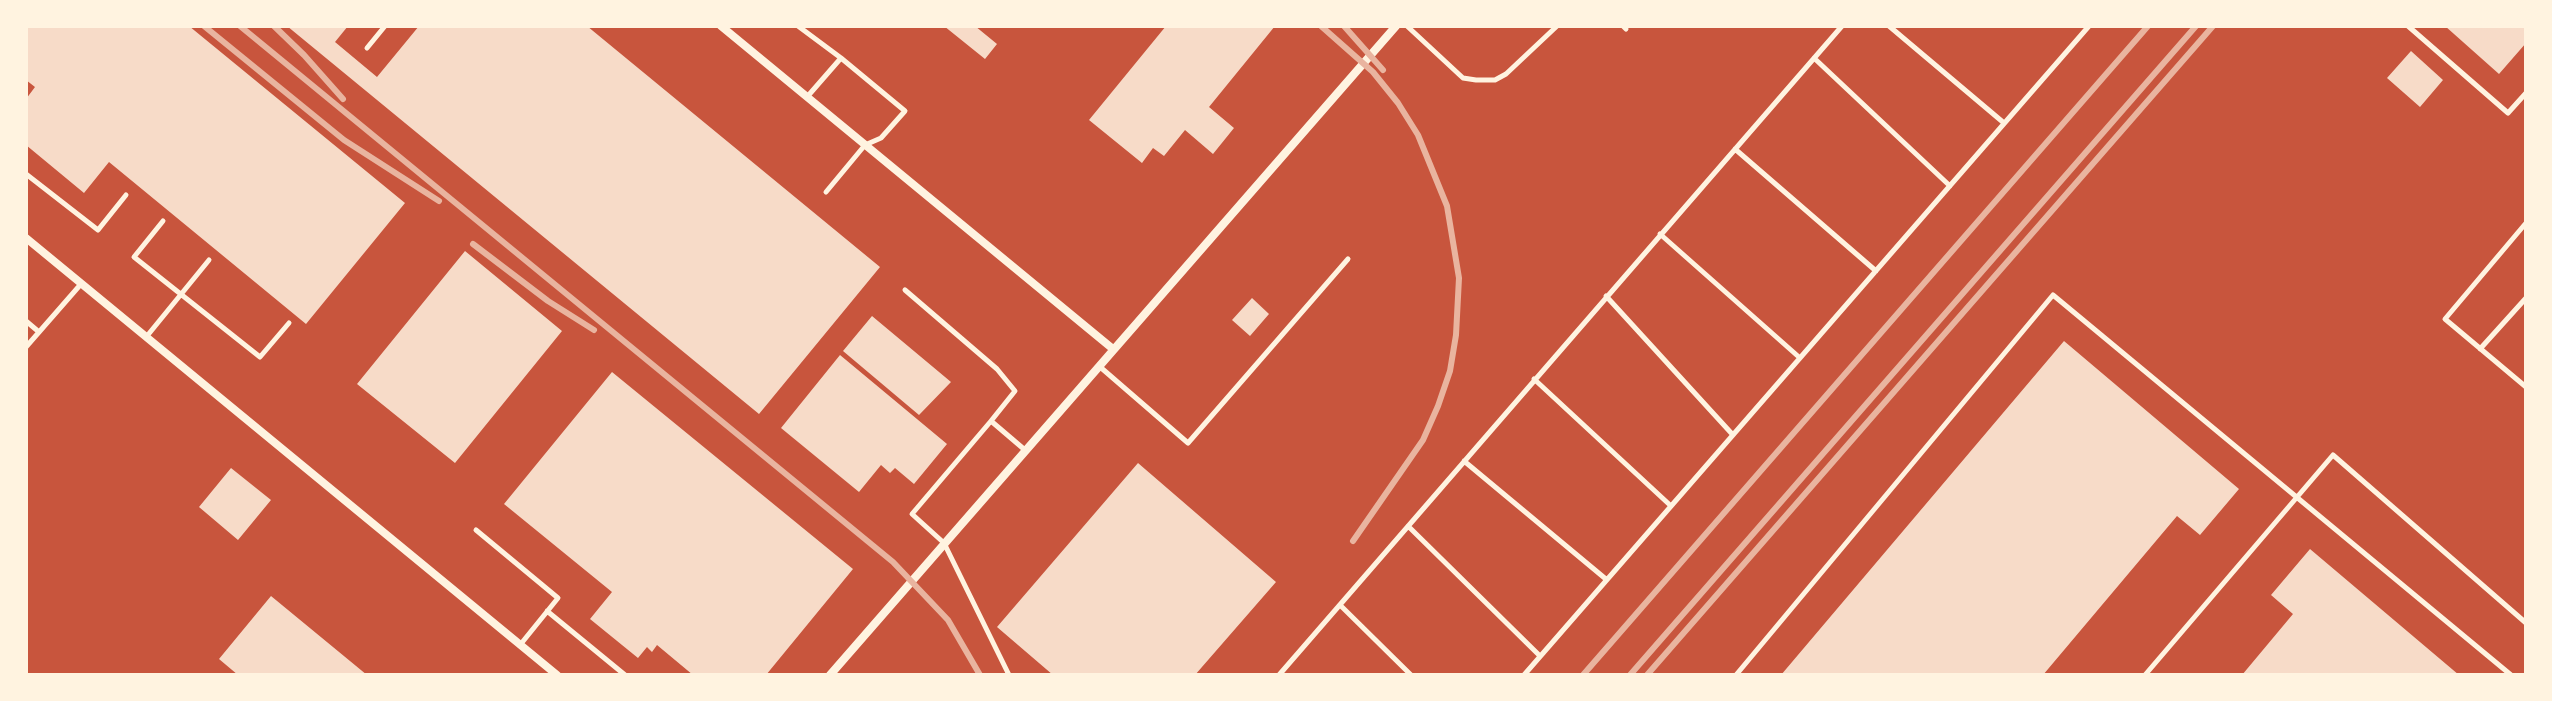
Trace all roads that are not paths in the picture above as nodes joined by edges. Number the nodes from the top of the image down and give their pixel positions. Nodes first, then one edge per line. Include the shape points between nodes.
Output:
1 (385, 26) edge
2 (721, 26) edge
3 (738, 26) edge
4 (798, 26) edge
5 (1396, 26) edge
6 (1407, 26) edge
7 (1557, 26) edge
8 (1842, 26) edge
9 (1889, 26) edge
10 (2089, 26) edge
11 (2408, 26) edge
12 (731, 35) junction
13 (367, 48) dead end
14 (841, 58) junction
15 (1814, 58) junction
16 (2526, 93) edge
17 (807, 97) junction
18 (2004, 123) junction
19 (865, 145) junction
20 (1735, 149) junction
21 (26, 174) edge
22 (1950, 186) junction
23 (826, 192) dead end
24 (126, 195) dead end
25 (163, 221) dead end
26 (2526, 223) edge
27 (1660, 234) junction
28 (26, 238) edge
29 (1348, 259) dead end
30 (209, 260) dead end
31 (1876, 271) junction
32 (81, 284) junction
33 (905, 290) dead end
34 (180, 294) junction
35 (1606, 296) junction
36 (2526, 298) edge
37 (26, 321) edge
38 (289, 323) dead end
39 (39, 332) junction
40 (146, 337) junction
41 (26, 347) edge
42 (1113, 349) junction
43 (2480, 349) junction
44 (1800, 358) junction
45 (1098, 365) junction
46 (1534, 379) junction
47 (2526, 387) edge
48 (991, 421) junction
49 (1733, 435) junction
50 (1025, 450) junction
51 (1464, 461) junction
52 (2296, 497) junction
53 (1671, 506) junction
54 (1408, 526) junction
55 (476, 530) dead end
56 (944, 543) junction
57 (1607, 580) junction
58 (1340, 605) junction
59 (547, 611) junction
60 (2526, 623) edge
61 (520, 645) junction
62 (1540, 656) junction
63 (557, 675) edge
64 (625, 675) edge
65 (830, 675) edge
66 (1009, 675) edge
67 (1279, 675) edge
68 (1411, 675) edge
69 (1524, 675) edge
70 (1736, 675) edge
71 (2145, 675) edge
72 (2511, 675) edge

1 - 13 lane
2 - 12 street
3 - 12 lane
4 - 14 lane
5 - 42 street
6 - 7 lane via 1463,78 1476,80 1506,74
8 - 15 lane
9 - 18 lane
10 - 18 lane
11 - 16 lane via 2508,113
12 - 17 street
14 - 17 lane
14 - 19 lane via 905,111 881,138
15 - 20 lane
15 - 22 lane
17 - 19 street
18 - 22 lane
19 - 23 lane
19 - 42 street
20 - 27 lane
20 - 31 lane
21 - 24 lane via 98,230
22 - 31 lane
25 - 34 lane via 134,257
26 - 43 lane via 2445,319
27 - 35 lane
27 - 44 lane
28 - 32 street
29 - 45 lane via 1188,443
30 - 34 lane
31 - 44 lane
32 - 39 lane
32 - 40 street
33 - 48 lane via 997,369 1015,391
34 - 38 lane via 260,357
34 - 40 lane
35 - 46 lane
35 - 49 lane
36 - 43 lane
37 - 39 lane
39 - 41 lane
40 - 61 street
42 - 45 street
43 - 47 lane
44 - 49 lane
45 - 50 street
46 - 51 lane
46 - 53 lane
48 - 50 lane
48 - 56 lane via 912,514
49 - 53 lane
50 - 56 street
51 - 54 lane
51 - 57 lane
52 - 60 lane via 2333,455
52 - 70 lane via 2053,295
52 - 71 lane
52 - 72 lane
53 - 57 lane
54 - 58 lane
54 - 62 lane
55 - 59 lane via 558,598
56 - 65 street
56 - 66 lane
57 - 62 lane
58 - 67 lane
58 - 68 lane
59 - 61 lane
59 - 64 lane
61 - 63 street
62 - 69 lane

